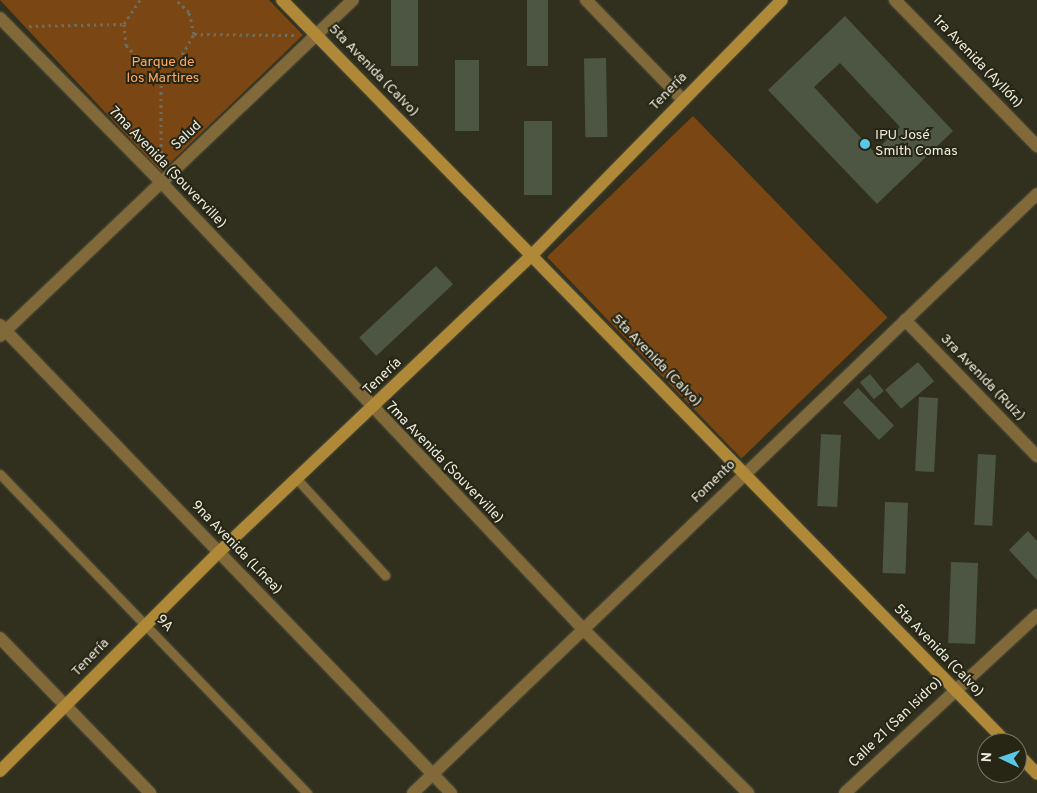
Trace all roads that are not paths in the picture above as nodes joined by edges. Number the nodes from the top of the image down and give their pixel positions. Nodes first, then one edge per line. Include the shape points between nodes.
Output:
1 (282, 0) edge
2 (353, 0) edge
3 (586, 0) edge
4 (782, 0) edge
5 (895, 0) edge
6 (4, 22) edge
7 (317, 35) junction
8 (682, 99) junction
9 (1037, 146) edge
10 (161, 182) junction
11 (1037, 194) edge
12 (532, 255) junction
13 (905, 320) junction
14 (2, 330) edge
15 (372, 408) junction
16 (1037, 456) edge
17 (0, 474) edge
18 (744, 474) junction
19 (296, 478) junction
20 (219, 552) junction
21 (385, 575) dead end
22 (1037, 616) edge
23 (145, 624) junction
24 (585, 631) junction
25 (0, 638) edge
26 (954, 688) junction
27 (66, 706) junction
28 (997, 733) edge
29 (1027, 764) edge
30 (0, 771) edge
31 (432, 774) junction
32 (1037, 774) edge
33 (150, 793) edge
34 (307, 793) edge
35 (413, 793) edge
36 (451, 793) edge
37 (748, 793) edge
38 (845, 793) edge

1 - 7 street, 5ta Avenida (Calvo)
2 - 7 street, Salud
3 - 8 street
4 - 8 street, Tenería
5 - 9 street, 1ra Avenida (Ayllón)
6 - 10 street, 7ma Avenida (Souverville)
7 - 10 street, Salud
7 - 12 street, 5ta Avenida (Calvo)
8 - 12 street, Tenería
10 - 14 street, Salud
10 - 15 street, 7ma Avenida (Souverville)
11 - 13 street, Fomento
12 - 15 street, Tenería
12 - 18 street, 5ta Avenida (Calvo)
13 - 16 street, 3ra Avenida (Ruiz)
13 - 18 street, Fomento
14 - 20 street, 9na Avenida (Línea)
15 - 19 street, Tenería
15 - 24 street, 7ma Avenida (Souverville)
17 - 23 lane, 9A
18 - 24 street, Fomento
18 - 26 street, 5ta Avenida (Calvo)
19 - 20 street, Tenería
19 - 21 lane
20 - 23 street, Tenería
20 - 31 street, 9na Avenida (Línea)
22 - 26 street, Calle 21 (San Isidro)
23 - 27 street, Tenería
23 - 34 lane, 9A
24 - 31 street, Fomento
24 - 37 street, 7ma Avenida (Souverville)
25 - 27 street
26 - 28 street, 5ta Avenida (Calvo)
26 - 38 street, Calle 21 (San Isidro)
27 - 30 street, Tenería
27 - 33 street
29 - 32 street
31 - 35 street, Fomento
31 - 36 street, 9na Avenida (Línea)

